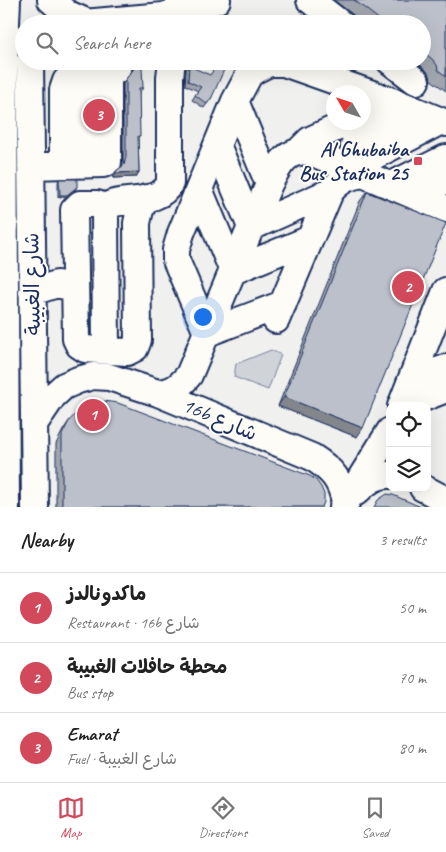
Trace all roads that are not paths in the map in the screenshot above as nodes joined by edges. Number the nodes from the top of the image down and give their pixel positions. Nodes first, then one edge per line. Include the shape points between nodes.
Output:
1 (51, 0) edge
2 (218, 0) edge
3 (310, 0) edge
4 (70, 15) edge
5 (165, 15) edge
6 (204, 15) edge
7 (329, 15) edge
8 (10, 19) edge
9 (2, 67) edge
10 (30, 70) edge
11 (43, 70) edge
12 (104, 70) edge
13 (171, 70) edge
14 (255, 70) edge
15 (300, 70) edge
16 (402, 70) edge
17 (416, 81) dead end
18 (30, 92) junction
19 (371, 116) edge
20 (429, 120) edge
21 (332, 130) edge
22 (299, 151) junction
23 (446, 158) edge
24 (74, 164) junction
25 (30, 166) junction
26 (208, 167) junction
27 (446, 180) edge
28 (400, 188) edge
29 (330, 192) junction
30 (146, 198) junction
31 (105, 214) junction
32 (247, 238) junction
33 (310, 239) junction
34 (74, 288) junction
35 (446, 291) edge
36 (32, 292) junction
37 (287, 294) junction
38 (206, 335) junction
39 (433, 343) edge
40 (106, 350) junction
41 (446, 368) edge
42 (446, 389) edge
43 (158, 393) junction
44 (404, 402) edge
45 (412, 402) edge
46 (446, 406) edge
47 (431, 412) edge
48 (34, 424) junction
49 (386, 437) edge
50 (386, 475) edge
51 (431, 492) edge
52 (446, 500) edge
53 (344, 505) edge
54 (6, 507) edge
55 (35, 507) edge

1 - 4 street
2 - 5 street
2 - 6 street
3 - 7 street
8 - 9 street, شارع الغبيبة
9 - 54 street, شارع الغبيبة
10 - 18 street, شارع الغبيبة
11 - 18 street
12 - 24 street via 69,78 64,85
12 - 24 street via 109,160 103,164
13 - 30 street via 170,183 161,195
14 - 26 street via 249,75
15 - 20 street
16 - 17 street
18 - 25 street, شارع الغبيبة
19 - 20 street
20 - 28 street
20 - 28 street
21 - 22 street via 310,140
22 - 28 street via 311,152
22 - 32 street via 281,162
23 - 28 street
24 - 25 street
25 - 36 street, شارع الغبيبة
26 - 32 street
26 - 32 street
26 - 32 street
26 - 38 street via 176,250 176,260
27 - 28 street
28 - 29 street via 350,176
29 - 32 street
29 - 33 street
30 - 31 street via 111,204
30 - 40 street via 137,223 137,344 127,352
31 - 34 street via 97,204 80,204 74,210
31 - 40 street
32 - 33 street
32 - 33 street
32 - 38 street
33 - 37 street
34 - 36 street via 57,284
34 - 40 street via 77,342 85,349
35 - 39 street
36 - 48 street, شارع الغبيبة
37 - 38 street
37 - 38 street via 278,316 269,326
38 - 43 street via 189,375 181,385
39 - 41 street
39 - 44 street
42 - 45 street
43 - 48 street, 16b شارع via 109,377 93,376 64,386
43 - 53 street, 16b شارع via 312,457 333,472 344,492
46 - 47 street
48 - 55 street, شارع الغبيبة
49 - 53 street
50 - 53 street via 369,480
51 - 52 street

